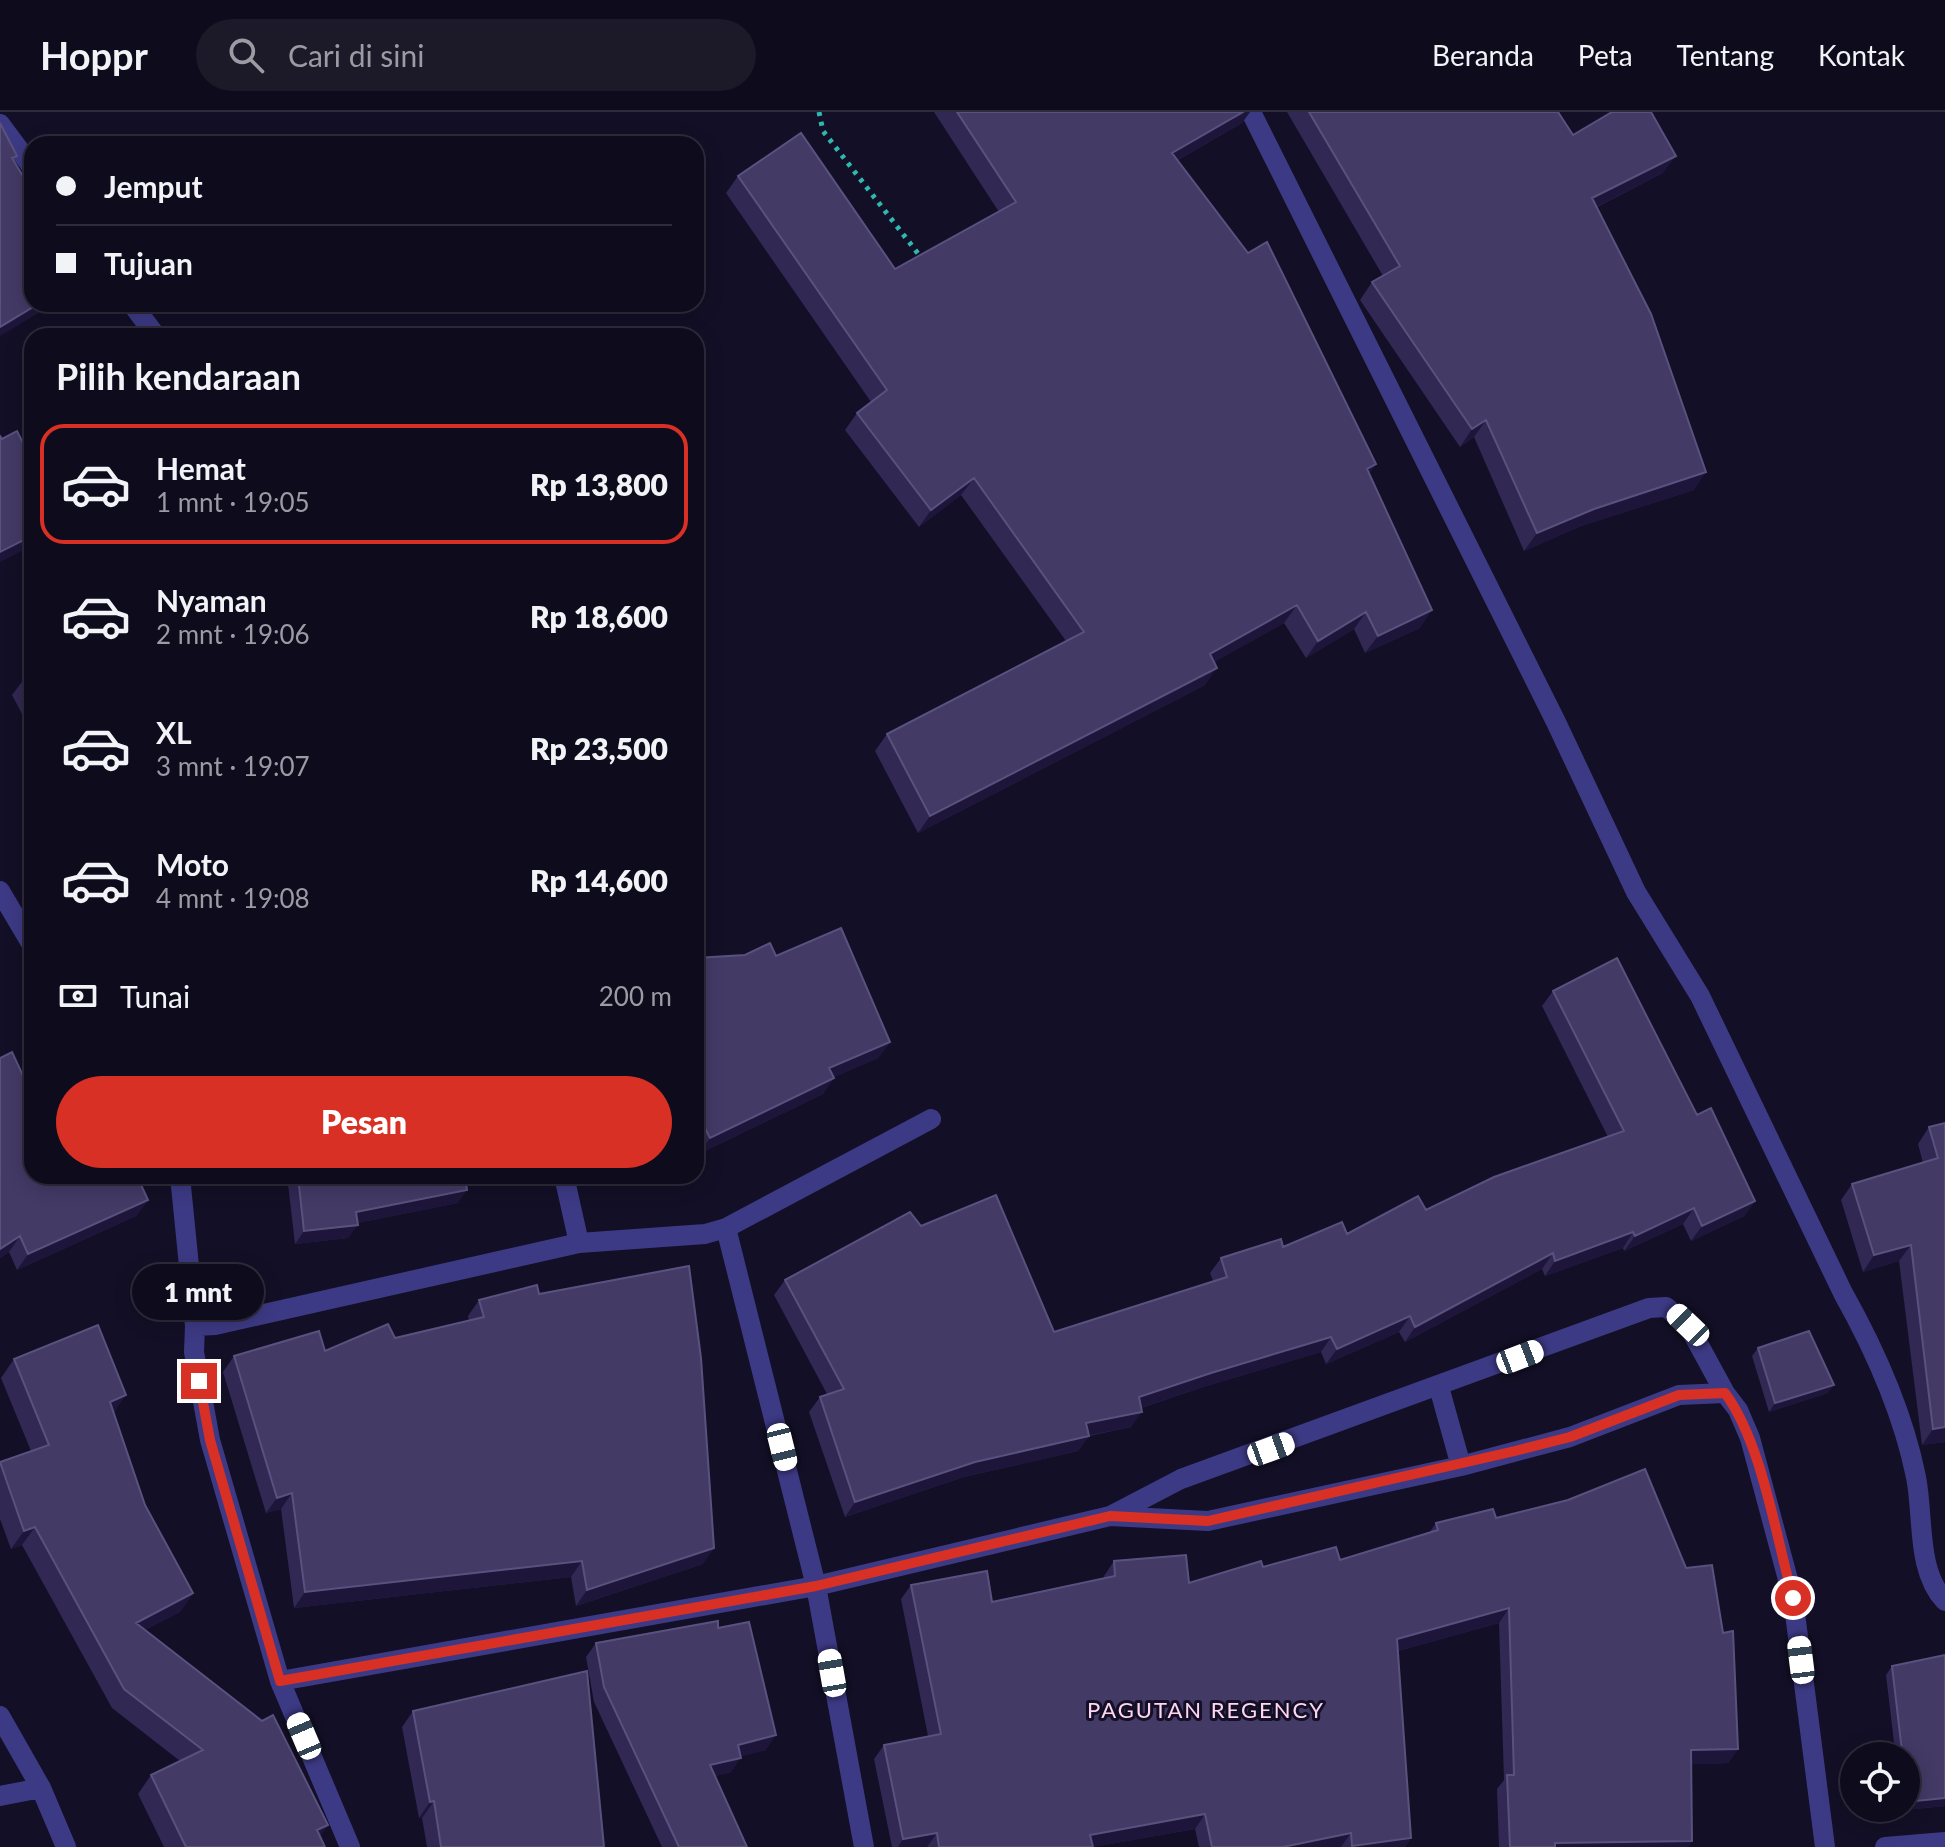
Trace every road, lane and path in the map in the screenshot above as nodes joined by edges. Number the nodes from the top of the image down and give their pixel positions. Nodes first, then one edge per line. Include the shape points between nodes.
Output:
1 (819, 112) edge
2 (1251, 112) edge
3 (0, 124) edge
4 (24, 156) edge
5 (929, 269) edge
6 (0, 891) edge
7 (24, 932) edge
8 (931, 1119) dead end
9 (181, 1184) edge
10 (566, 1184) edge
11 (726, 1228) junction
12 (579, 1243) junction
13 (195, 1326) junction
14 (1439, 1387) junction
15 (1725, 1393) junction
16 (1461, 1466) junction
17 (1110, 1516) junction
18 (816, 1586) junction
19 (1945, 1601) edge
20 (280, 1681) junction
21 (0, 1716) edge
22 (41, 1788) junction
23 (0, 1796) edge
24 (1945, 1842) edge
25 (66, 1847) edge
26 (350, 1847) edge
27 (864, 1847) edge
28 (1825, 1847) edge
29 (1885, 1847) edge

1 - 5 path via 823,131
2 - 19 street via 1636,892 1700,996 1869,1338 1917,1479 1933,1588
3 - 4 street
6 - 7 street
8 - 11 street
9 - 13 street
10 - 12 street
11 - 12 street
11 - 18 street
12 - 13 street
13 - 20 street via 194,1352 210,1440
14 - 15 street via 1649,1308 1666,1307 1688,1325
14 - 16 street
14 - 17 street via 1181,1479
15 - 16 street via 1679,1395 1570,1437
15 - 28 street via 1750,1438 1793,1598
16 - 17 street via 1208,1521
17 - 18 street
18 - 20 street
18 - 27 street
20 - 26 street
21 - 22 street
22 - 23 street
22 - 25 street
24 - 29 street

